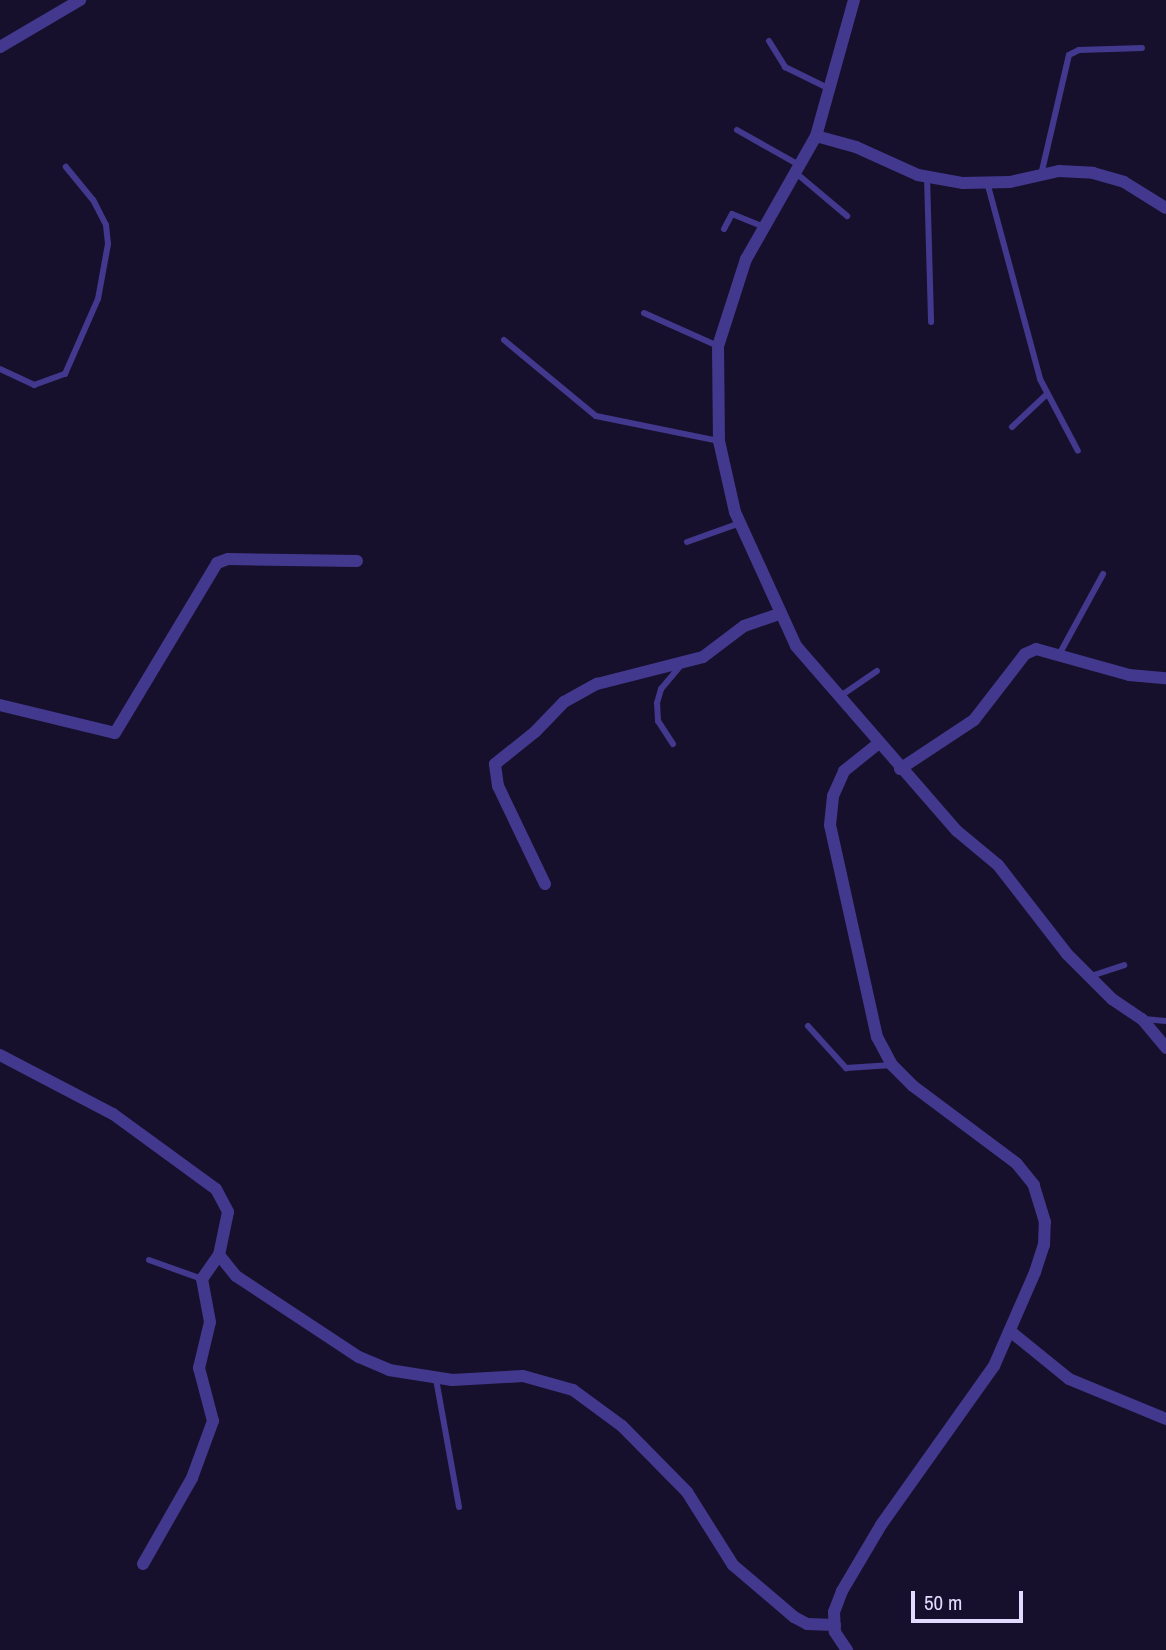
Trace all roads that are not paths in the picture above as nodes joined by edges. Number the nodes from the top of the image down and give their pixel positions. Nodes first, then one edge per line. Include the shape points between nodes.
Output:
1 (80, 0) edge
2 (854, 0) edge
3 (769, 41) dead end
4 (0, 47) edge
5 (1142, 48) dead end
6 (831, 89) junction
7 (737, 130) dead end
8 (816, 136) junction
9 (66, 167) dead end
10 (798, 170) junction
11 (1041, 174) junction
12 (927, 176) junction
13 (987, 182) junction
14 (1166, 208) edge
15 (847, 216) dead end
16 (762, 226) junction
17 (724, 229) dead end
18 (644, 313) dead end
19 (931, 322) dead end
20 (504, 340) dead end
21 (719, 346) junction
22 (0, 369) edge
23 (1046, 395) junction
24 (1012, 427) dead end
25 (719, 440) junction
26 (1078, 451) dead end
27 (740, 523) junction
28 (687, 542) dead end
29 (357, 561) dead end
30 (1103, 574) dead end
31 (781, 613) junction
32 (1060, 653) junction
33 (681, 664) junction
34 (877, 671) dead end
35 (1164, 675) edge
36 (839, 697) junction
37 (0, 705) edge
38 (879, 743) junction
39 (673, 744) dead end
40 (900, 769) junction
41 (545, 884) dead end
42 (1124, 965) dead end
43 (1089, 977) junction
44 (1142, 1019) junction
45 (1166, 1021) edge
46 (808, 1027) dead end
47 (1166, 1048) edge
48 (0, 1055) edge
49 (892, 1065) junction
50 (219, 1255) junction
51 (149, 1260) dead end
52 (202, 1279) junction
53 (1010, 1331) junction
54 (436, 1378) junction
55 (1166, 1419) edge
56 (459, 1507) dead end
57 (143, 1564) dead end
58 (835, 1625) junction
59 (847, 1650) edge

1 - 4 street
2 - 6 street
3 - 6 lane via 785,67
5 - 11 lane via 1079,50 1069,55
6 - 8 street
7 - 10 lane
8 - 10 street
8 - 12 street
9 - 22 lane via 106,225 108,244 97,299 65,374 34,385
10 - 15 lane
10 - 16 street
11 - 13 street
11 - 14 street via 1093,173 1124,182
12 - 13 street
12 - 19 lane
13 - 23 lane
16 - 17 lane via 732,214
16 - 21 street via 736,282
18 - 21 lane
20 - 25 lane via 596,416
21 - 25 street
23 - 24 lane
23 - 26 lane
25 - 27 street
27 - 28 lane
27 - 31 street
29 - 37 street via 228,559 217,563 115,733
30 - 32 lane
31 - 33 street via 744,626 704,657
31 - 36 street via 796,646
32 - 35 street via 1129,675
32 - 40 street via 1036,649 1025,654 974,720
33 - 39 lane via 657,703 658,721
33 - 41 street via 597,684 564,702 495,764 498,786
34 - 36 lane
36 - 38 street
38 - 40 street
38 - 49 street via 844,771 833,796 830,825 867,1003
40 - 43 street via 957,831 998,864
42 - 43 lane
43 - 44 street
44 - 45 lane
44 - 47 street
46 - 49 lane via 846,1068
48 - 50 street via 113,1114 216,1189 228,1212
49 - 53 street via 1016,1163 1034,1185 1045,1222 1044,1245
50 - 52 street
50 - 54 street via 236,1276 359,1357 389,1370
51 - 52 lane
52 - 57 street via 210,1322 199,1368 213,1421 192,1478
53 - 55 street via 1069,1379
53 - 58 street via 995,1366 881,1525 842,1591
54 - 56 lane
54 - 58 street via 523,1376 573,1390 622,1426 687,1492 733,1565 794,1617 807,1624
58 - 59 street

